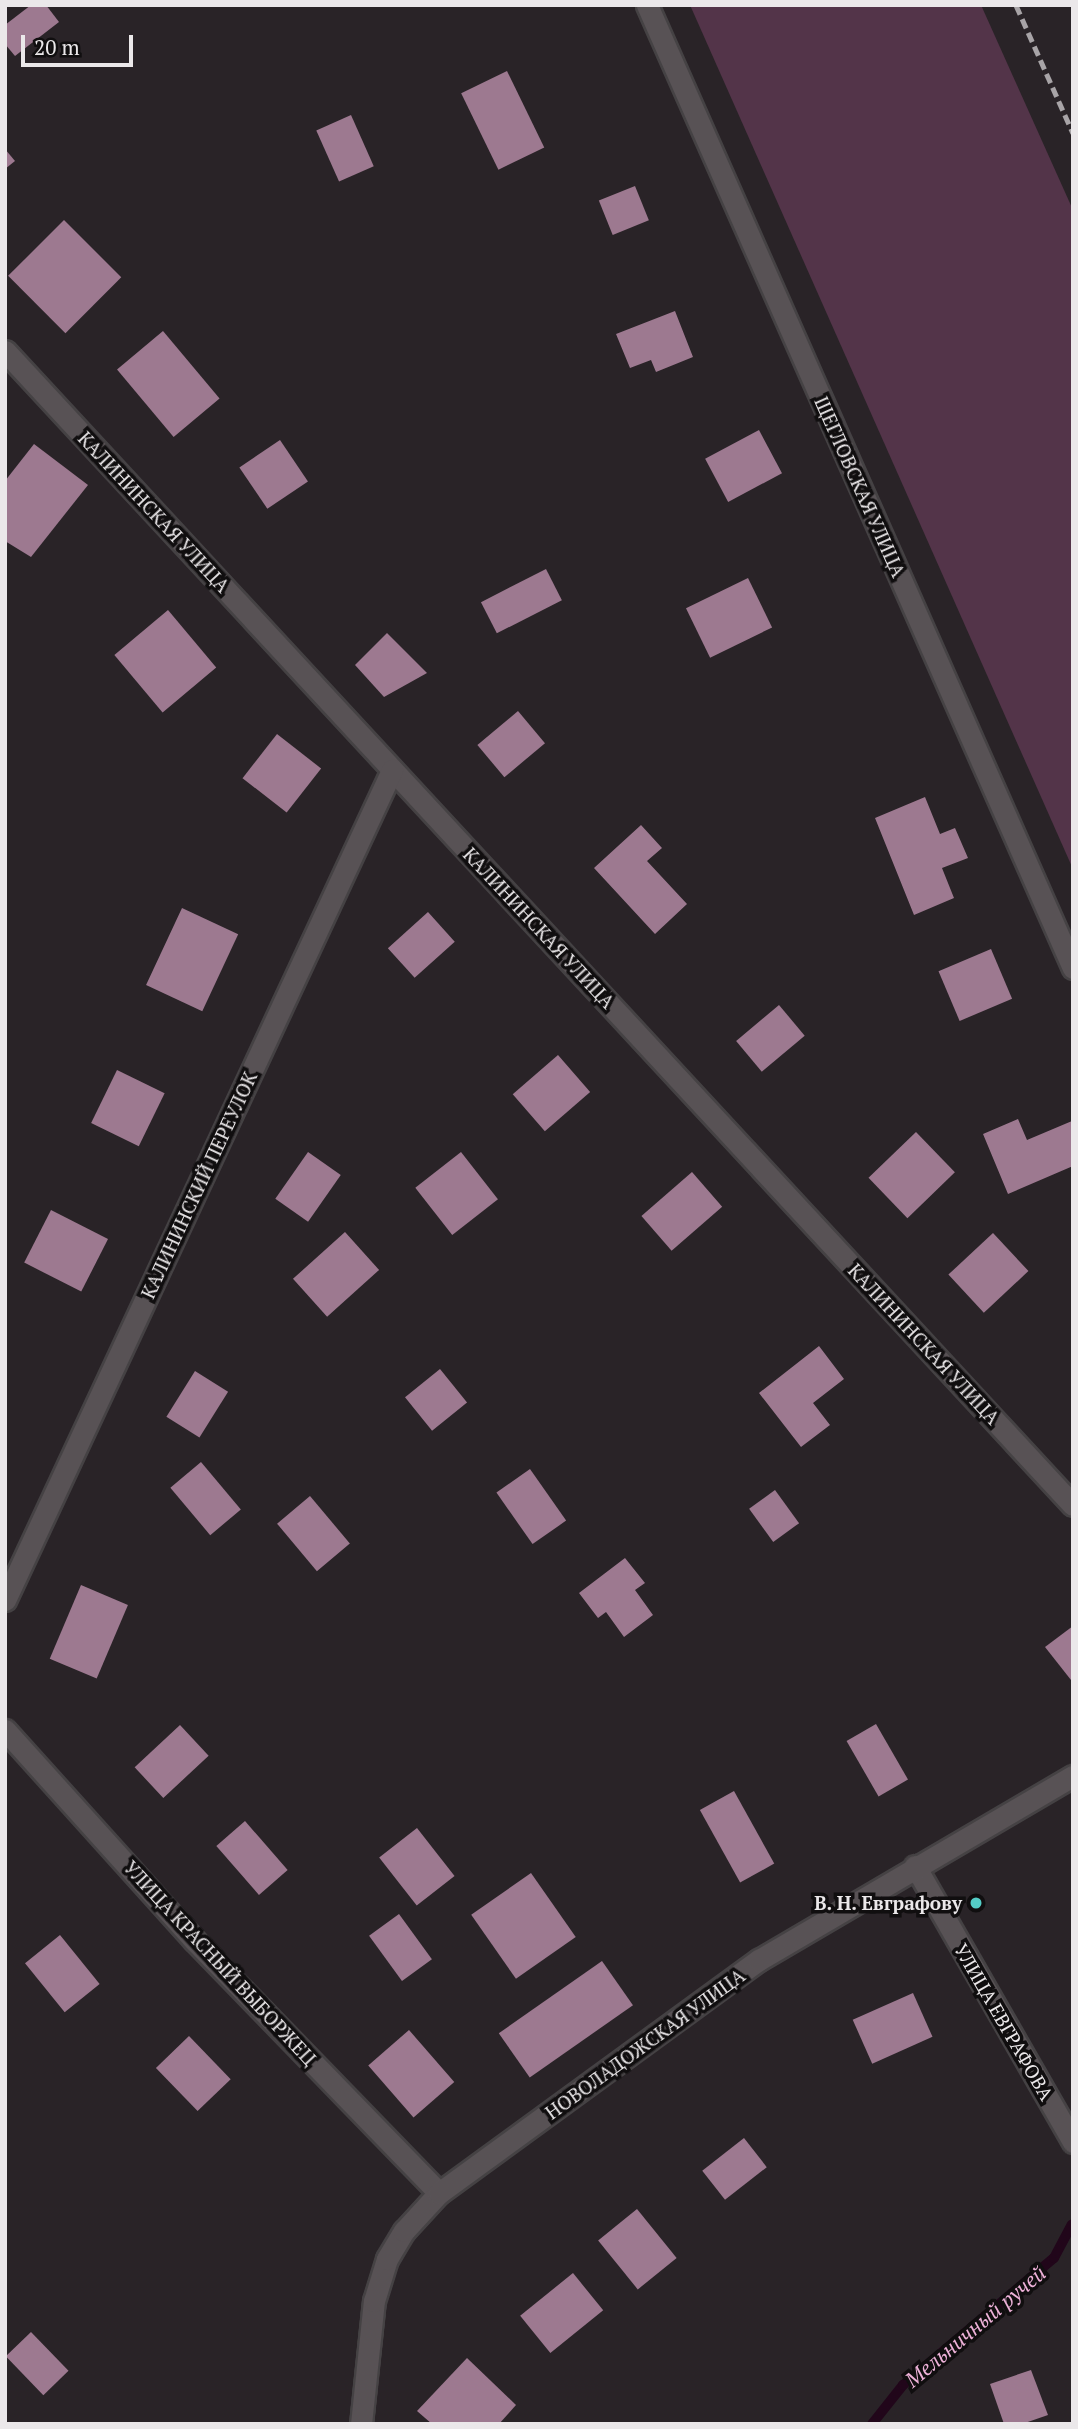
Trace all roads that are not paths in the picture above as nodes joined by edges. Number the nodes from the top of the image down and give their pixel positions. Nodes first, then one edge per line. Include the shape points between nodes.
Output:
1 (647, 5) edge
2 (5, 351) edge
3 (392, 769) junction
4 (1073, 968) edge
5 (1073, 1505) edge
6 (5, 1600) edge
7 (5, 1730) edge
8 (1073, 1776) edge
9 (915, 1866) junction
10 (1073, 2142) edge
11 (439, 2193) junction
12 (360, 2424) edge

1 - 4 street, ЩЕГЛОВСКАЯ УЛИЦА
2 - 3 street, КАЛИНИНСКАЯ УЛИЦА
3 - 5 street, КАЛИНИНСКАЯ УЛИЦА
3 - 6 street, КАЛИНИНСКИЙ ПЕРЕУЛОК
7 - 11 street, УЛИЦА КРАСНЫЙ ВЫБОРЖЕЦ via 194,1940
8 - 9 street, НОВОЛАДОЖСКАЯ УЛИЦА via 954,1849
9 - 10 street, УЛИЦА ЕВГРАФОВА
9 - 11 street, НОВОЛАДОЖСКАЯ УЛИЦА via 759,1960
11 - 12 street, НОВОЛАДОЖСКАЯ УЛИЦА via 404,2231 387,2259 374,2301

